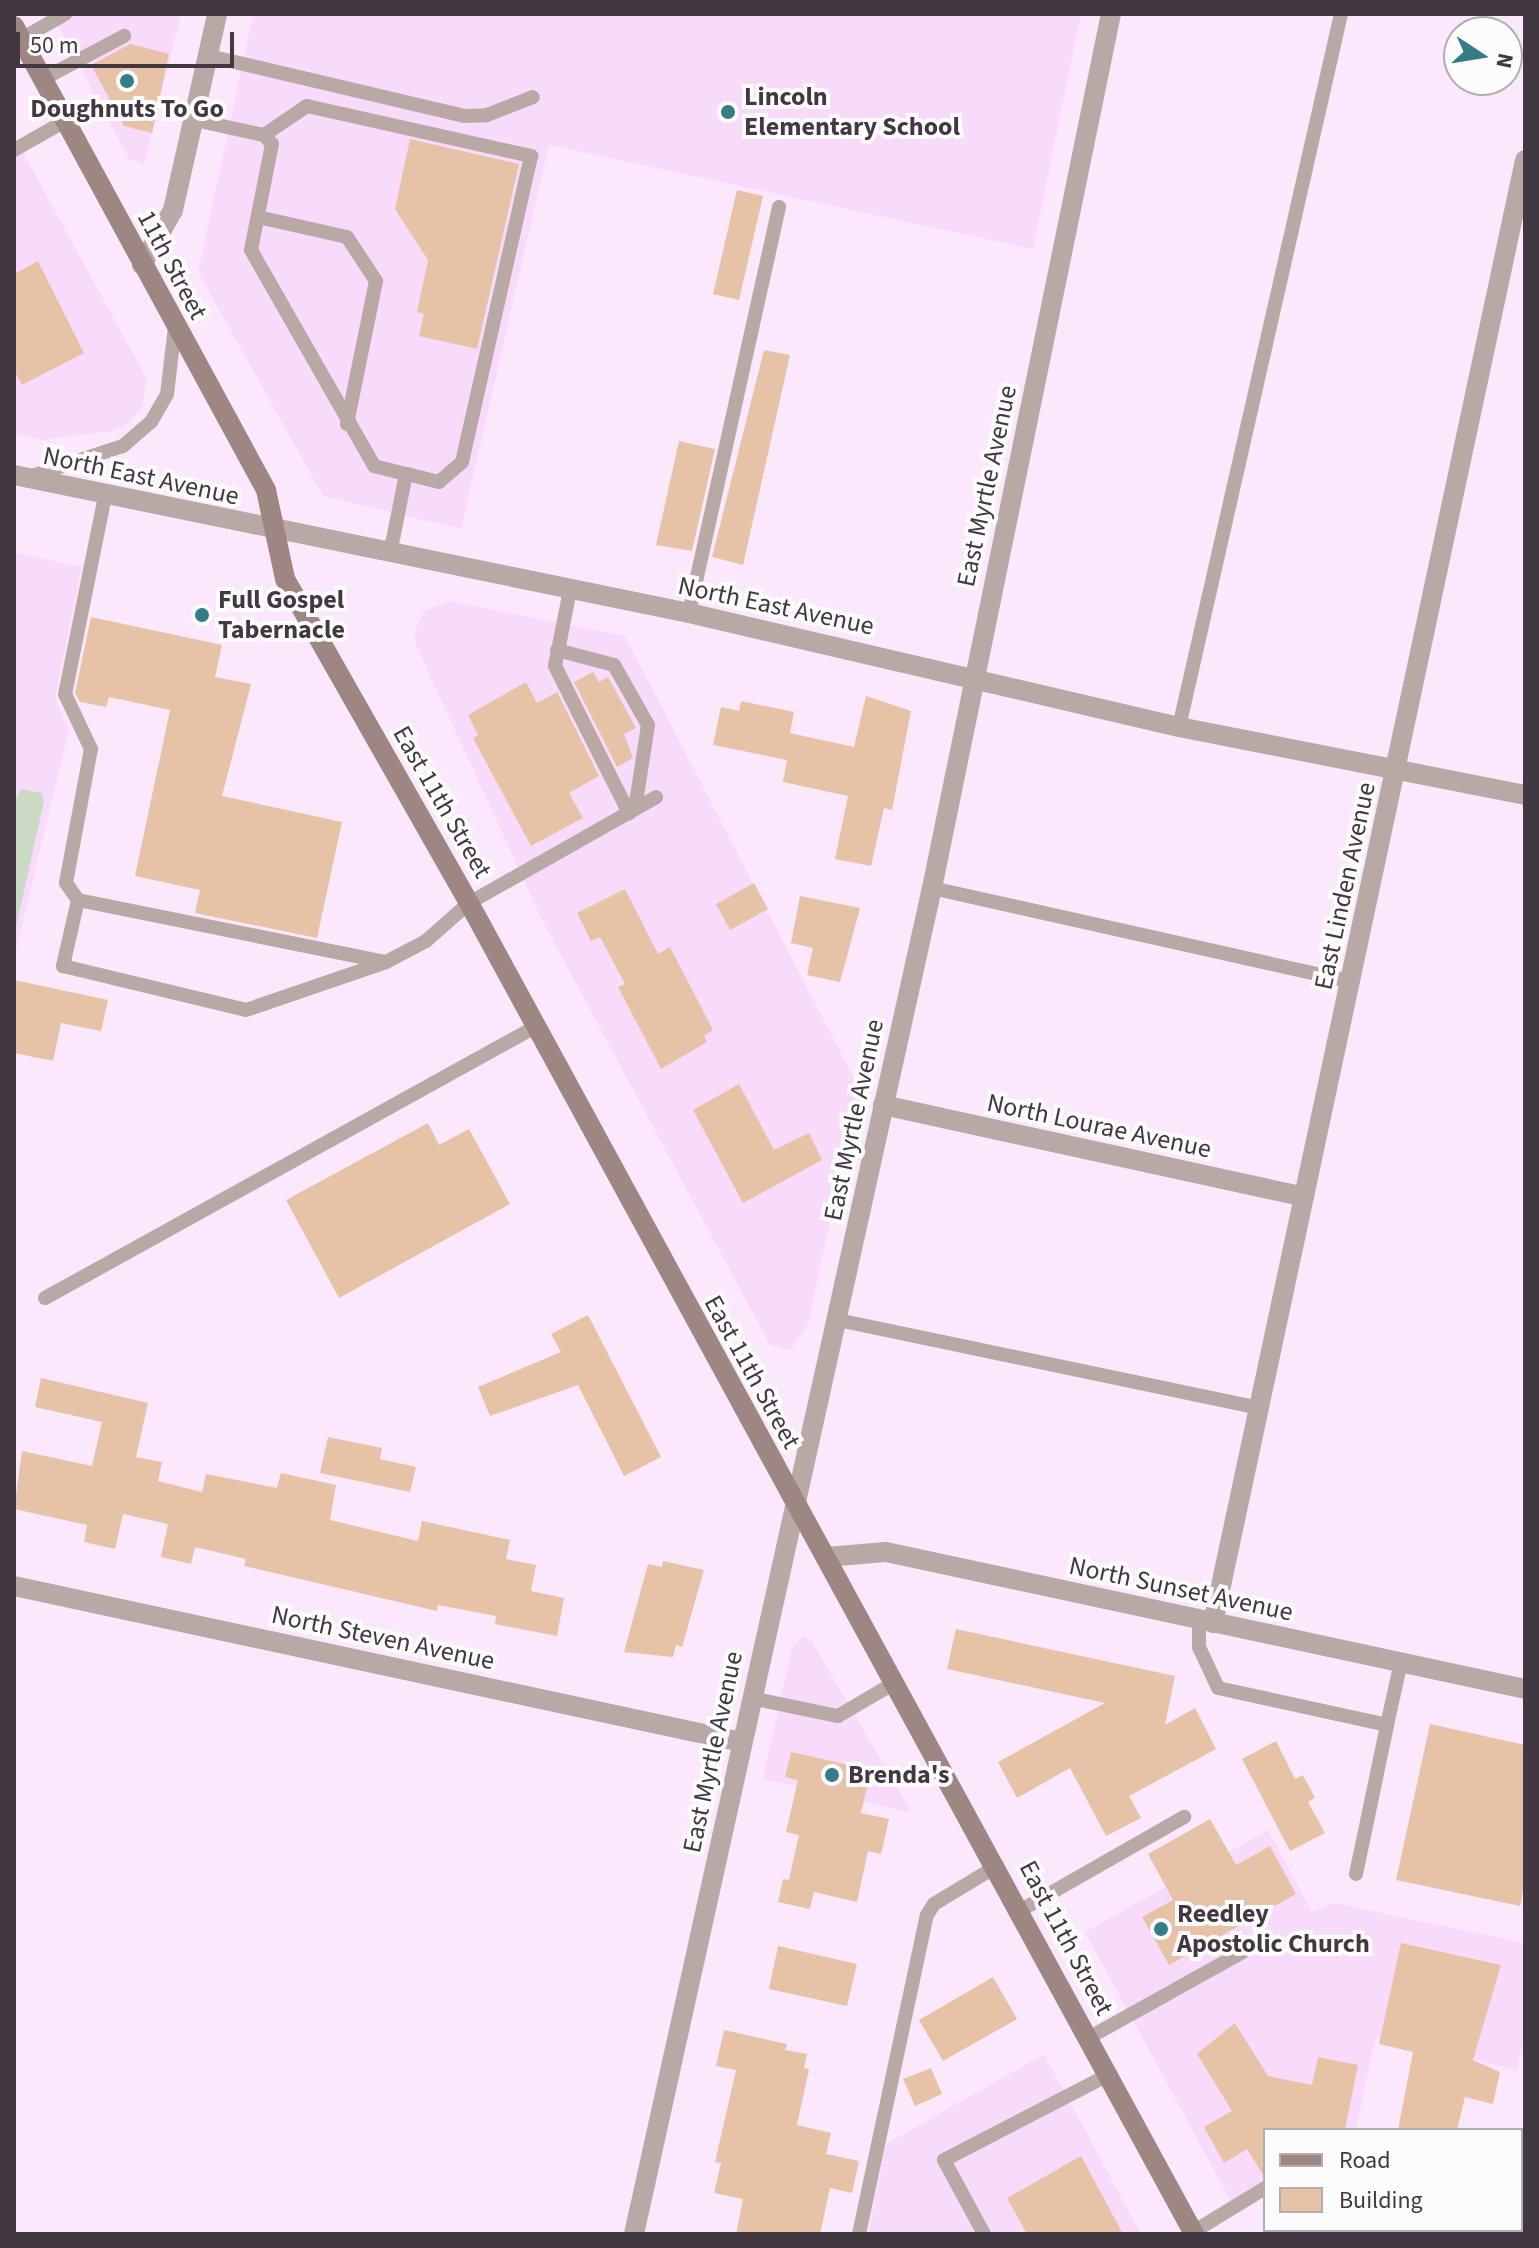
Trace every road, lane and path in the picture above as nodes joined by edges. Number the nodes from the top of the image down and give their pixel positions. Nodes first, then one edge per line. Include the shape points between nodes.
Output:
1 (65, 14) edge
2 (217, 14) edge
3 (1111, 14) edge
4 (1341, 14) edge
5 (18, 32) edge
6 (124, 36) dead end
7 (209, 56) junction
8 (43, 79) junction
9 (533, 97) dead end
10 (195, 120) junction
11 (65, 121) junction
12 (264, 135) junction
13 (14, 150) edge
14 (1525, 160) edge
15 (779, 207) dead end
16 (258, 217) junction
17 (142, 265) junction
18 (175, 327) junction
19 (347, 424) junction
20 (406, 474) junction
21 (20, 477) edge
22 (105, 496) junction
23 (275, 531) junction
24 (390, 554) junction
25 (570, 590) junction
26 (689, 613) junction
27 (557, 650) junction
28 (974, 676) junction
29 (1179, 727) junction
30 (1397, 768) junction
31 (1525, 795) edge
32 (656, 797) dead end
33 (632, 811) junction
34 (932, 888) junction
35 (78, 900) junction
36 (469, 903) junction
37 (386, 962) junction
38 (1351, 982) junction
39 (533, 1028) junction
40 (883, 1105) junction
41 (1304, 1197) junction
42 (45, 1298) dead end
43 (838, 1320) junction
44 (1259, 1408) junction
45 (793, 1501) junction
46 (826, 1557) junction
47 (14, 1586) edge
48 (1206, 1621) junction
49 (1401, 1662) junction
50 (896, 1682) junction
51 (1525, 1689) edge
52 (751, 1698) junction
53 (1387, 1725) junction
54 (741, 1742) junction
55 (1184, 1817) dead end
56 (997, 1866) junction
57 (1356, 1874) dead end
58 (1021, 1910) junction
59 (1243, 1952) dead end
60 (1090, 2037) junction
61 (1110, 2074) junction
62 (1263, 2189) edge
63 (1193, 2233) edge
64 (634, 2234) edge
65 (859, 2234) edge
66 (984, 2234) edge

1 - 5 lane
2 - 7 street
3 - 28 street, East Myrtle Avenue
4 - 29 lane
5 - 8 main road, 11th Street
6 - 8 lane
7 - 9 lane via 464,116 487,115
7 - 10 street
8 - 11 main road, 11th Street
10 - 12 lane
10 - 17 street via 173,210
11 - 13 lane
11 - 17 main road, 11th Street
12 - 16 lane via 272,144
12 - 20 lane via 307,106 531,156 462,462 439,482
14 - 30 street, East Linden Avenue
15 - 26 lane
16 - 19 lane via 251,250
16 - 19 lane via 347,237 376,281
17 - 18 main road, 11th Street
18 - 21 lane via 167,394 151,422 123,446
18 - 23 main road, 11th Street via 266,490
19 - 20 lane via 374,466
20 - 24 lane
21 - 22 street, North East Avenue
22 - 23 street, North East Avenue
22 - 35 lane via 65,694 91,749 66,883
23 - 24 street, North East Avenue
23 - 36 main road, East 11th Street via 285,579
24 - 25 street, North East Avenue
25 - 26 street, North East Avenue
25 - 27 lane
26 - 28 street, North East Avenue
27 - 33 lane via 557,674
27 - 33 lane via 614,665 648,725
28 - 29 street, North East Avenue
28 - 34 street, East Myrtle Avenue
29 - 30 street, North East Avenue
30 - 31 street, North East Avenue
30 - 38 street, East Linden Avenue
32 - 33 lane
33 - 36 lane
34 - 38 lane
34 - 40 street, East Myrtle Avenue
35 - 37 lane
35 - 37 lane via 63,966 246,1010
36 - 37 lane via 426,941
36 - 39 main road, East 11th Street
38 - 41 street, East Linden Avenue
39 - 42 lane
39 - 45 main road, East 11th Street
40 - 41 street, North Lourae Avenue
40 - 43 street, East Myrtle Avenue
41 - 44 street, East Linden Avenue
43 - 44 lane
43 - 45 street, East Myrtle Avenue
44 - 48 street, East Linden Avenue
45 - 46 main road, East 11th Street
45 - 52 street, East Myrtle Avenue
46 - 48 street, North Sunset Avenue via 886,1552
46 - 50 main road, East 11th Street
47 - 54 street, North Steven Avenue
48 - 49 street, North Sunset Avenue
48 - 53 lane via 1199,1647 1218,1688
49 - 51 street, North Sunset Avenue
49 - 53 lane
50 - 52 lane via 838,1716
50 - 56 main road, East 11th Street
52 - 54 street, East Myrtle Avenue
53 - 57 lane
54 - 64 street, East Myrtle Avenue
55 - 58 lane
56 - 58 main road, East 11th Street
56 - 65 lane via 934,1904 927,1915
58 - 60 main road, East 11th Street
59 - 60 lane
60 - 61 main road, East 11th Street
61 - 63 main road, East 11th Street
61 - 66 lane via 944,2160
62 - 63 lane

